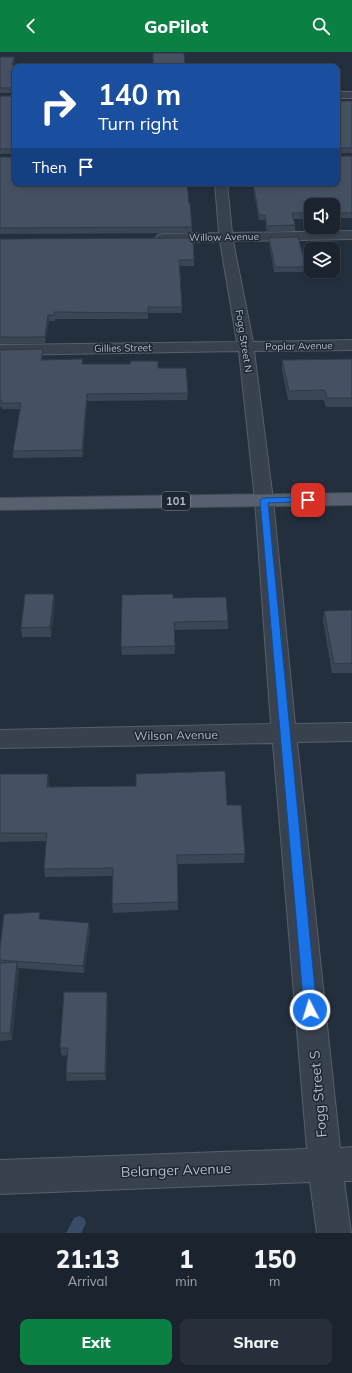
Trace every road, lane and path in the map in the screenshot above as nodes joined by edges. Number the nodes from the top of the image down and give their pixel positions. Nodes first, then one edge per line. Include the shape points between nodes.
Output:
1 (340, 95) edge
2 (352, 95) edge
3 (221, 186) edge
4 (352, 235) edge
5 (148, 238) edge
6 (226, 238) junction
7 (352, 345) edge
8 (246, 346) junction
9 (0, 350) edge
10 (352, 499) edge
11 (264, 500) junction
12 (0, 504) edge
13 (284, 732) junction
14 (352, 732) edge
15 (0, 739) edge
16 (339, 1164) edge
17 (0, 1177) edge
18 (334, 1233) edge

1 - 2 street
3 - 6 street, Fogg Street N
4 - 6 street, Willow Avenue
5 - 6 street, Willow Avenue
6 - 8 street, Fogg Street N
7 - 8 street, Poplar Avenue
8 - 9 street, Gillies Street
8 - 11 street, Fogg Street N
10 - 11 main road, 101
11 - 12 main road, 101
11 - 13 street, Fogg Street S
13 - 14 street, Wilson Avenue
13 - 15 street, Wilson Avenue
13 - 16 street, Fogg Street S
16 - 17 street, Belanger Avenue
16 - 18 street, Fogg Street S

